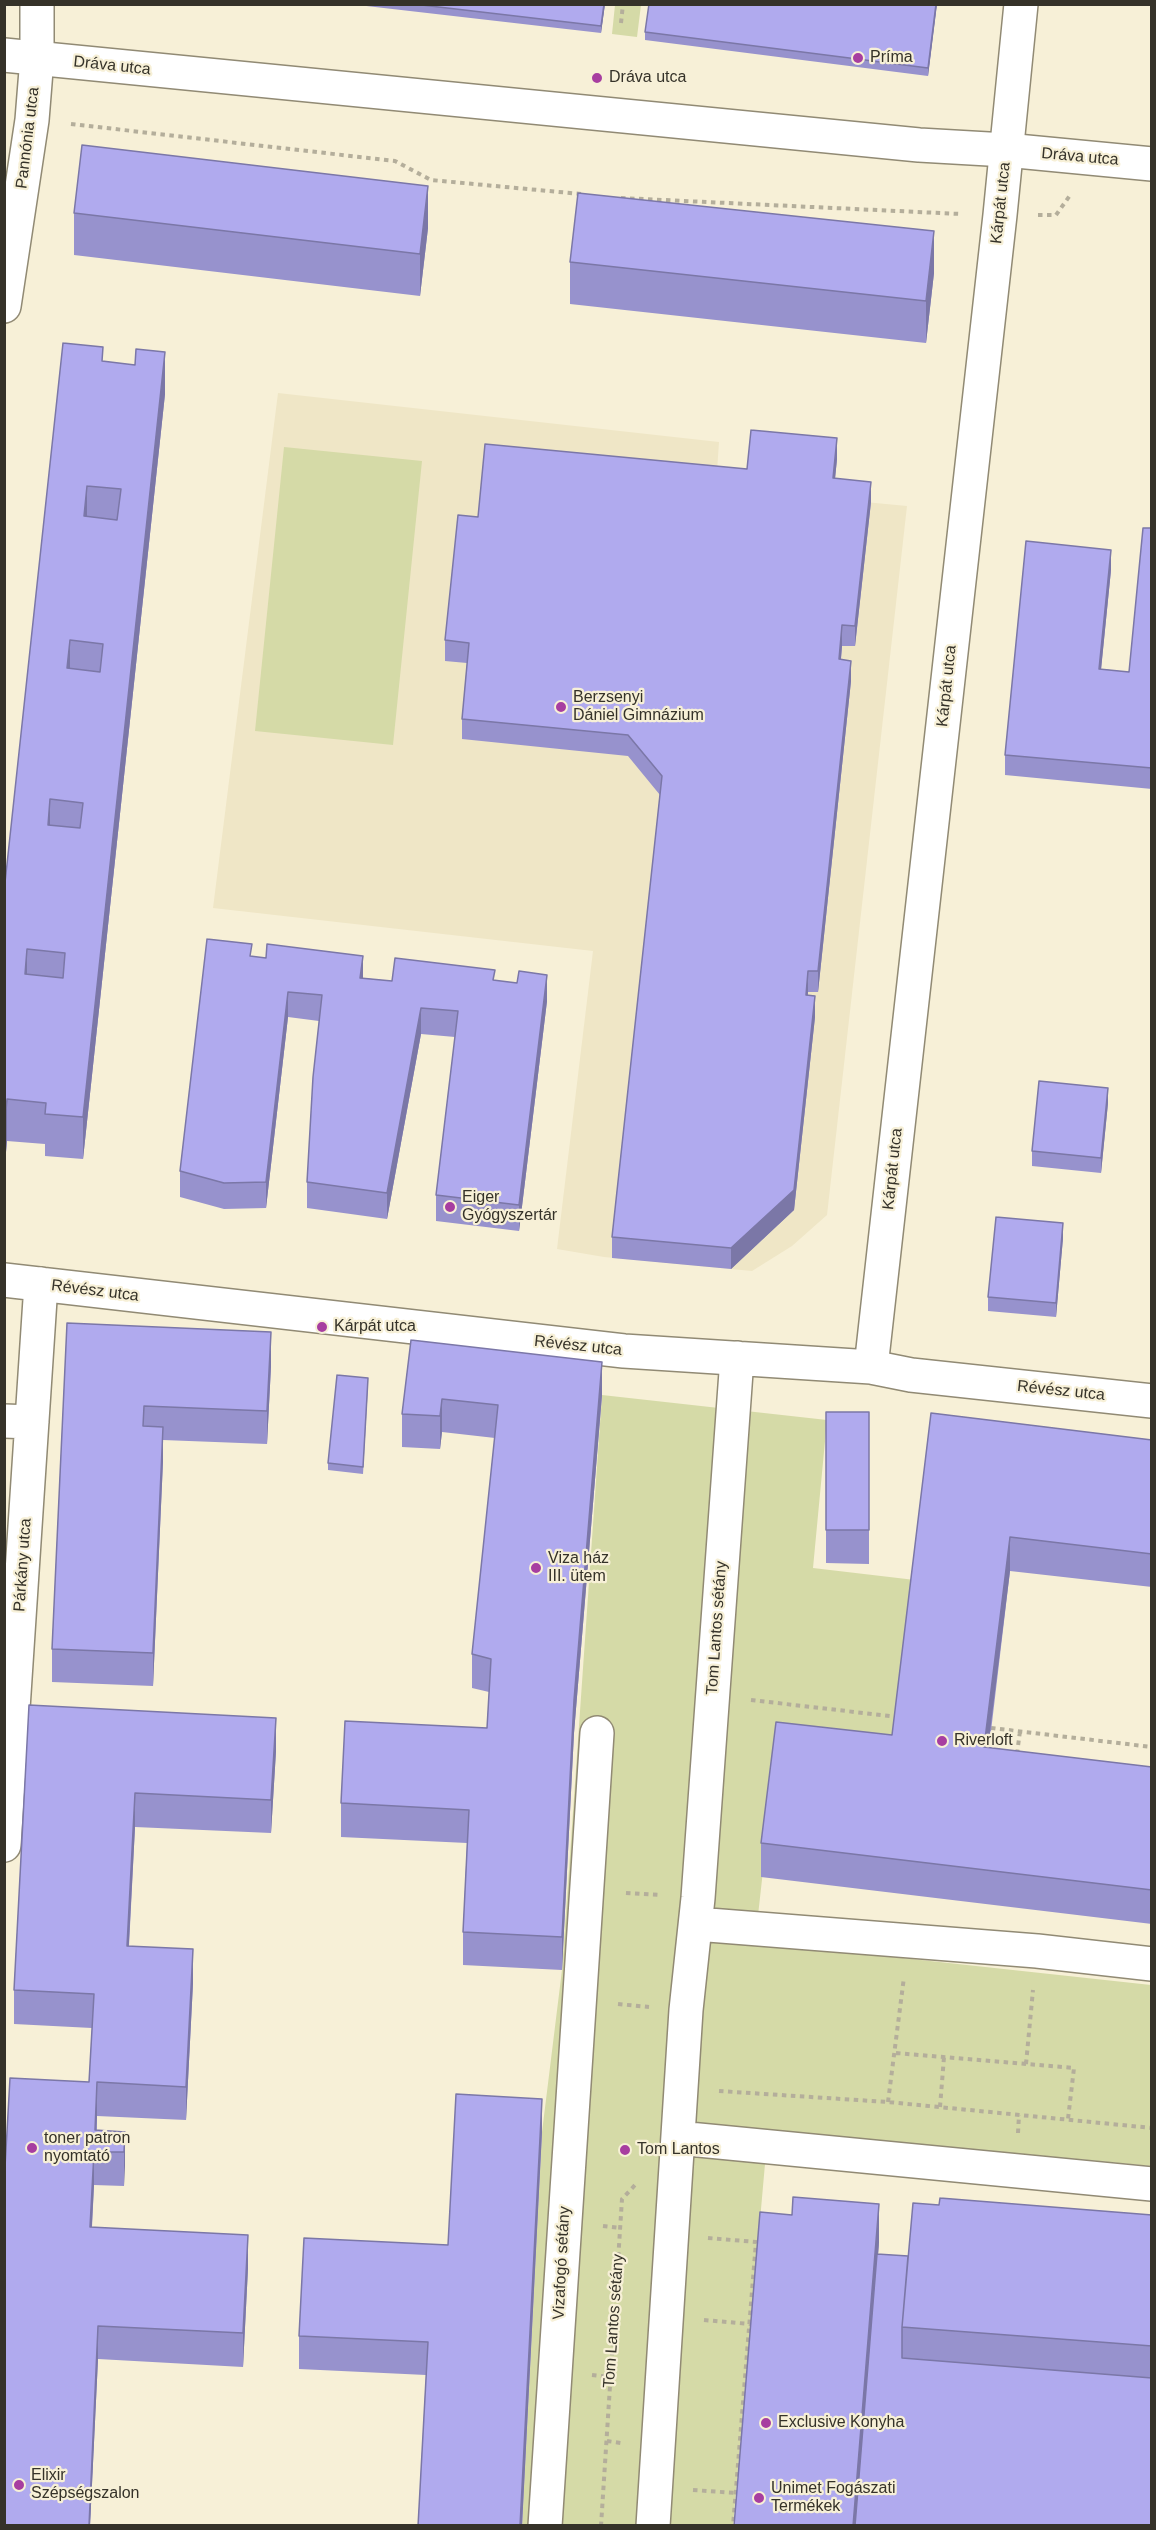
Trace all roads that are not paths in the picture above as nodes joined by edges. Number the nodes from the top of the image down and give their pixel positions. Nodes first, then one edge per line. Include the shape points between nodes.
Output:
1 (37, 4) edge
2 (1021, 4) edge
3 (4, 56) edge
4 (37, 58) junction
5 (1006, 150) junction
6 (1152, 164) edge
7 (4, 306) edge
8 (4, 1280) edge
9 (41, 1284) junction
10 (737, 1358) junction
11 (871, 1367) junction
12 (1152, 1401) edge
13 (18, 1422) edge
14 (597, 1733) dead end
15 (4, 1845) edge
16 (697, 1911) junction
17 (1152, 1964) edge
18 (678, 2138) junction
19 (1152, 2184) edge
20 (545, 2526) edge
21 (653, 2526) edge

1 - 4 street, Pannónia utca
2 - 5 street, Kárpát utca
3 - 4 street, Dráva utca
4 - 5 street, Dráva utca via 919,145
4 - 7 street, Pannónia utca via 32,120
5 - 6 street, Dráva utca
5 - 11 street, Kárpát utca
8 - 9 street, Révész utca
9 - 10 street, Révész utca via 624,1351
9 - 13 street, Párkány utca
10 - 11 street, Révész utca
10 - 16 street, Tom Lantos sétány
11 - 12 street, Révész utca via 911,1375
13 - 15 street, Párkány utca
14 - 20 street, Vizafogó sétány
16 - 17 street via 908,1942
16 - 18 street, Tom Lantos sétány
18 - 19 street
18 - 21 street, Tom Lantos sétány

